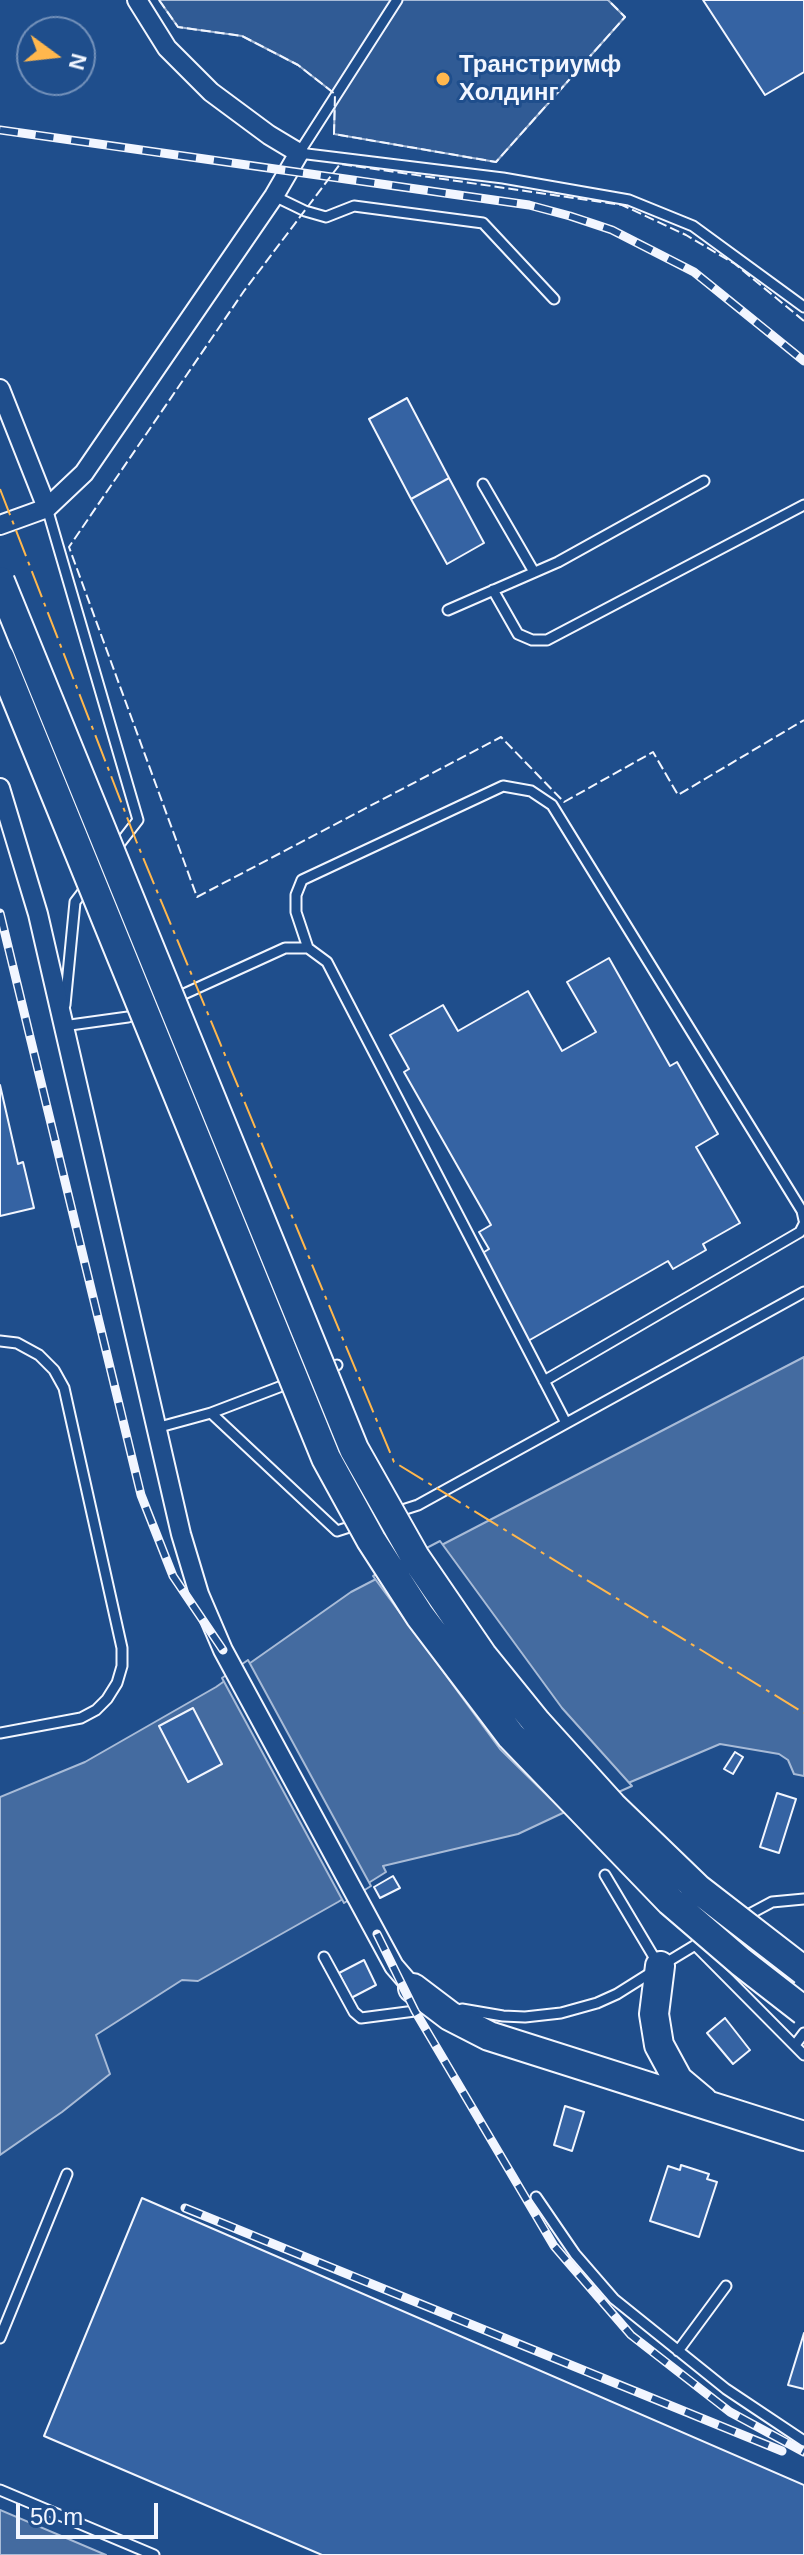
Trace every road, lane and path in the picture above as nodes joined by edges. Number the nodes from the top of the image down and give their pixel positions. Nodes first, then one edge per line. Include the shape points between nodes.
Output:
1 (137, 0) edge
2 (397, 0) edge
3 (299, 153) junction
4 (274, 196) junction
5 (554, 299) dead end
6 (804, 307) edge
7 (0, 389) edge
8 (704, 481) dead end
9 (483, 484) dead end
10 (804, 505) edge
11 (47, 508) junction
12 (0, 525) edge
13 (534, 572) junction
14 (0, 581) edge
15 (493, 590) junction
16 (448, 610) dead end
17 (0, 658) edge
18 (0, 788) edge
19 (308, 948) junction
20 (63, 1026) junction
21 (804, 1222) edge
22 (804, 1292) edge
23 (0, 1341) edge
24 (337, 1365) dead end
25 (544, 1381) junction
26 (211, 1413) junction
27 (566, 1423) junction
28 (156, 1428) junction
29 (0, 1733) edge
30 (605, 1875) dead end
31 (804, 1899) edge
32 (733, 1923) dead end
33 (721, 1930) dead end
34 (695, 1945) junction
35 (324, 1957) dead end
36 (660, 1966) junction
37 (804, 1971) edge
38 (413, 1988) junction
39 (804, 2011) edge
40 (804, 2033) edge
41 (795, 2045) junction
42 (804, 2055) edge
43 (717, 2109) junction
44 (792, 2132) edge
45 (67, 2174) dead end
46 (536, 2197) dead end
47 (726, 2286) dead end
48 (0, 2338) edge
49 (678, 2351) junction
50 (804, 2441) edge
51 (0, 2490) edge
52 (154, 2555) edge

1 - 3 street via 167,48 211,92
2 - 3 lane
3 - 4 street
3 - 6 lane via 503,178 629,200 693,226
4 - 5 lane via 326,217 354,206 483,223
4 - 11 street via 84,473
7 - 11 street
8 - 13 lane
9 - 13 lane
10 - 15 lane via 547,640 518,634
11 - 12 street
11 - 20 lane via 138,820 75,902
13 - 15 lane
14 - 37 highway, bridge via 354,1449 415,1557 482,1655 612,1806 698,1889
15 - 16 lane
17 - 39 highway, bridge via 326,1458 371,1540 420,1616 511,1736 670,1901
18 - 20 street via 38,914
19 - 20 lane via 285,948 128,1017
19 - 21 lane via 296,912 302,880 503,786 531,791 552,805 794,1197
19 - 25 lane via 327,962
20 - 28 street
21 - 25 lane via 800,1232
22 - 27 lane
23 - 29 lane via 39,1355 64,1388 122,1648 117,1683 96,1710 81,1718
24 - 26 lane
25 - 27 lane
26 - 27 lane via 337,1531 418,1505
26 - 28 lane
28 - 38 street via 190,1567 223,1650 394,1966
30 - 36 lane
31 - 32 lane via 772,1902
33 - 34 lane
34 - 36 lane
34 - 41 lane
35 - 38 lane via 361,2018 415,2011
36 - 38 lane via 597,2003 525,2017 467,2011
36 - 43 highway via 654,2014 659,2045 678,2080
38 - 43 highway via 489,2036
40 - 41 lane
41 - 42 lane
43 - 44 highway
45 - 48 lane
46 - 49 lane via 614,2299
47 - 49 lane
49 - 50 lane
51 - 52 lane

